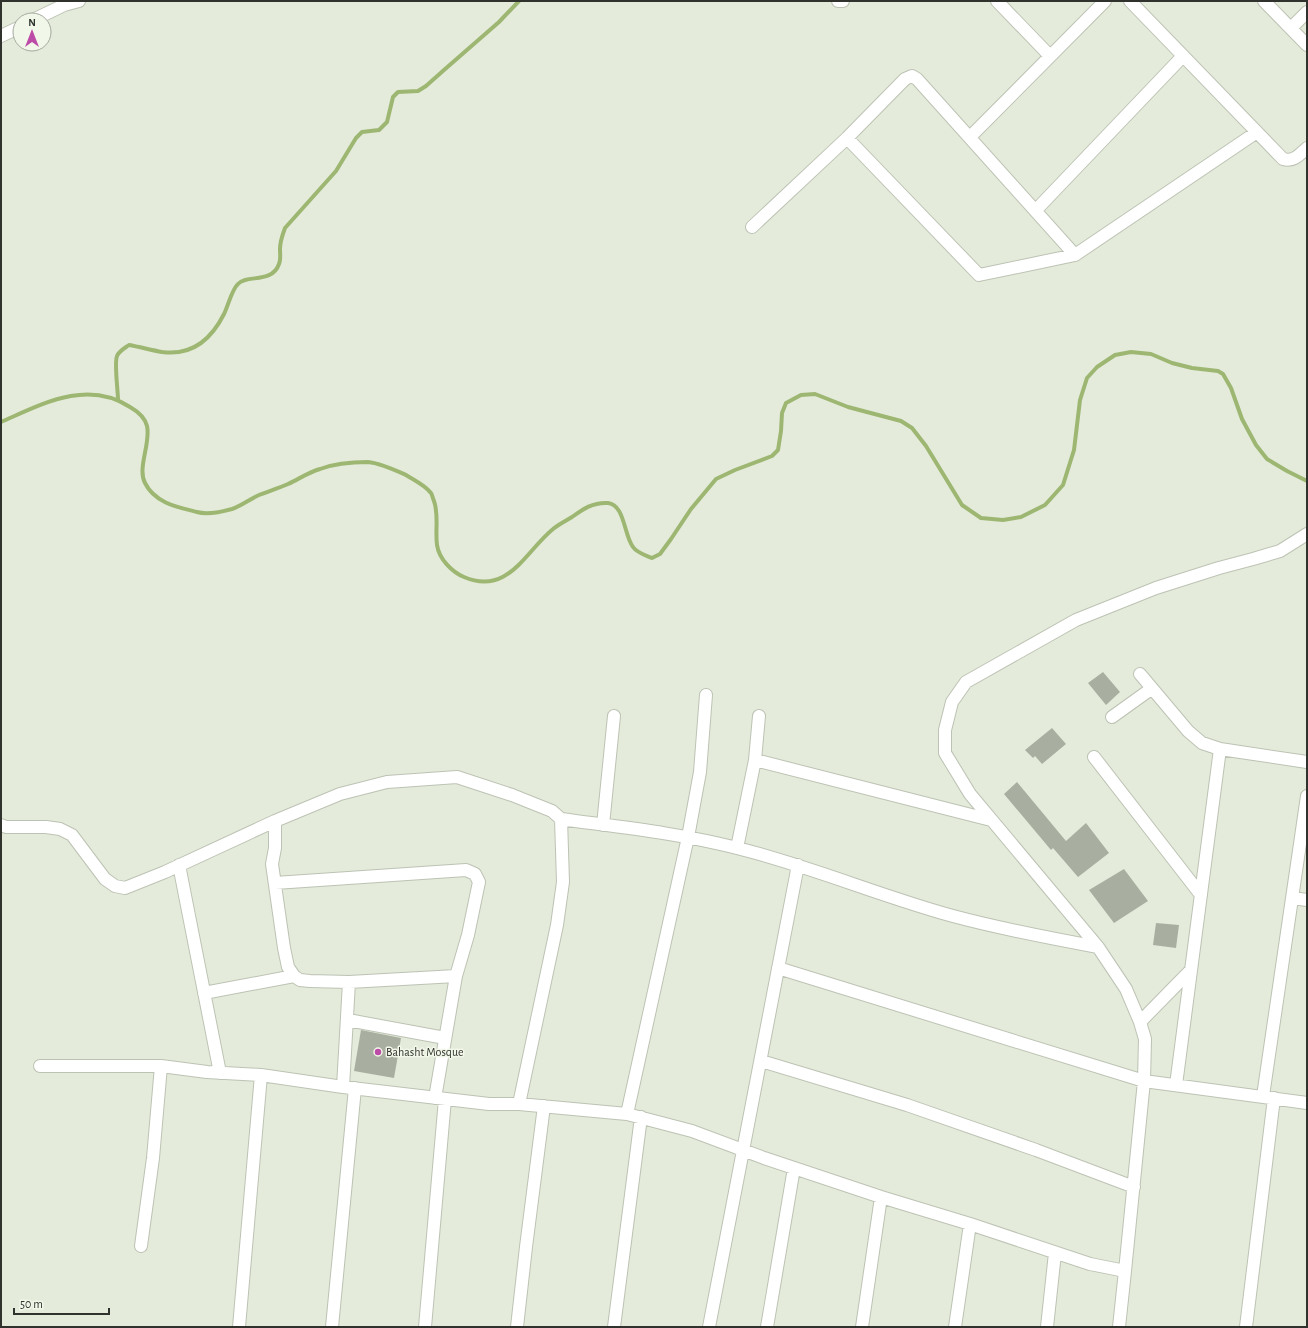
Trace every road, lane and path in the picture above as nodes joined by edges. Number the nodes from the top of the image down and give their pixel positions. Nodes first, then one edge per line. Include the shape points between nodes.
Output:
1 (79, 1) edge
2 (838, 1) edge
3 (843, 1) edge
4 (997, 1) edge
5 (1105, 1) edge
6 (1130, 1) edge
7 (1264, 1) edge
8 (50, 12) edge
9 (1307, 12) edge
10 (1291, 28) junction
11 (12, 31) edge
12 (1, 36) edge
13 (1307, 45) edge
14 (1050, 56) junction
15 (1183, 56) junction
16 (1257, 132) junction
17 (970, 137) junction
18 (847, 138) junction
19 (1307, 148) edge
20 (1036, 210) junction
21 (752, 227) dead end
22 (1075, 255) junction
23 (1307, 534) edge
24 (1140, 674) dead end
25 (1152, 689) junction
26 (706, 695) dead end
27 (614, 716) dead end
28 (759, 716) dead end
29 (1112, 717) dead end
30 (1220, 749) junction
31 (1094, 757) dead end
32 (755, 760) junction
33 (1307, 762) edge
34 (1307, 796) edge
35 (561, 819) junction
36 (991, 820) junction
37 (275, 821) junction
38 (1, 825) edge
39 (603, 825) junction
40 (688, 837) junction
41 (737, 848) junction
42 (798, 865) junction
43 (179, 866) junction
44 (275, 883) junction
45 (1201, 895) junction
46 (1292, 898) junction
47 (1307, 900) edge
48 (1098, 947) junction
49 (778, 968) junction
50 (1190, 971) junction
51 (294, 976) junction
52 (456, 976) junction
53 (349, 982) junction
54 (204, 993) junction
55 (348, 1020) junction
56 (1140, 1022) junction
57 (445, 1038) junction
58 (761, 1061) junction
59 (40, 1066) dead end
60 (161, 1066) junction
61 (220, 1073) junction
62 (261, 1075) junction
63 (1144, 1081) junction
64 (1176, 1085) junction
65 (349, 1088) junction
66 (1268, 1097) junction
67 (440, 1098) junction
68 (1307, 1103) edge
69 (519, 1104) junction
70 (544, 1106) junction
71 (627, 1114) junction
72 (641, 1117) junction
73 (744, 1150) junction
74 (794, 1168) junction
75 (1134, 1187) junction
76 (881, 1197) junction
77 (970, 1224) junction
78 (141, 1246) dead end
79 (1055, 1253) junction
80 (1126, 1271) junction
81 (239, 1327) edge
82 (332, 1327) edge
83 (425, 1327) edge
84 (517, 1327) edge
85 (614, 1327) edge
86 (709, 1327) edge
87 (767, 1327) edge
88 (862, 1327) edge
89 (955, 1327) edge
90 (1047, 1327) edge
91 (1119, 1327) edge
92 (1246, 1327) edge

1 - 8 street
2 - 3 street
4 - 14 street
5 - 14 street
6 - 15 street
7 - 10 street
9 - 10 street
10 - 13 street
11 - 12 street
14 - 17 street
15 - 16 street
15 - 20 street
16 - 19 street via 1283,159 1295,159
16 - 22 street
17 - 18 street via 912,76 905,79
17 - 20 street
18 - 21 street
18 - 22 street via 979,275
20 - 22 street
23 - 36 street via 1280,551 1156,588 1076,620 966,682 952,702 945,730 945,753 970,794
24 - 25 street
25 - 29 street
25 - 30 street via 1202,744
26 - 40 street via 700,772
27 - 39 street
28 - 32 street
30 - 33 street
30 - 45 street
31 - 45 street
32 - 36 street
32 - 41 street
34 - 46 street
35 - 37 street via 552,811 457,777 387,782 340,794
35 - 39 street
35 - 69 street via 563,882 557,925
36 - 48 street
37 - 43 street
37 - 44 street via 272,864
38 - 43 street via 53,828 72,835 105,879 115,886 125,888
39 - 40 street
40 - 41 street
40 - 71 street
41 - 42 street
42 - 48 street via 952,916 1017,933
42 - 49 street
43 - 54 street
44 - 51 street via 284,948 288,967
44 - 52 street via 466,870 475,874 479,882
45 - 50 street
46 - 47 street
46 - 66 street
48 - 56 street via 1126,989
49 - 58 street
49 - 63 street
50 - 56 street
50 - 64 street
51 - 53 street via 300,980
51 - 54 street
52 - 53 street
52 - 57 street
53 - 55 street
54 - 61 street
55 - 57 street
55 - 65 street
56 - 63 street via 1144,1039
57 - 67 street
58 - 73 street
58 - 75 street via 908,1105
59 - 60 street
60 - 61 street
60 - 78 street via 154,1158
61 - 62 street
62 - 65 street
62 - 81 street
63 - 64 street
63 - 75 street
64 - 66 street
65 - 67 street
65 - 82 street
66 - 68 street
66 - 92 street
67 - 69 street via 489,1104
67 - 83 street
69 - 70 street
70 - 71 street
70 - 84 street
71 - 72 street
72 - 73 street via 692,1131
72 - 85 street
73 - 74 street
73 - 86 street
74 - 76 street
74 - 87 street
75 - 80 street
76 - 77 street
76 - 88 street
77 - 79 street
77 - 89 street
79 - 80 street via 1090,1264
79 - 90 street
80 - 91 street

